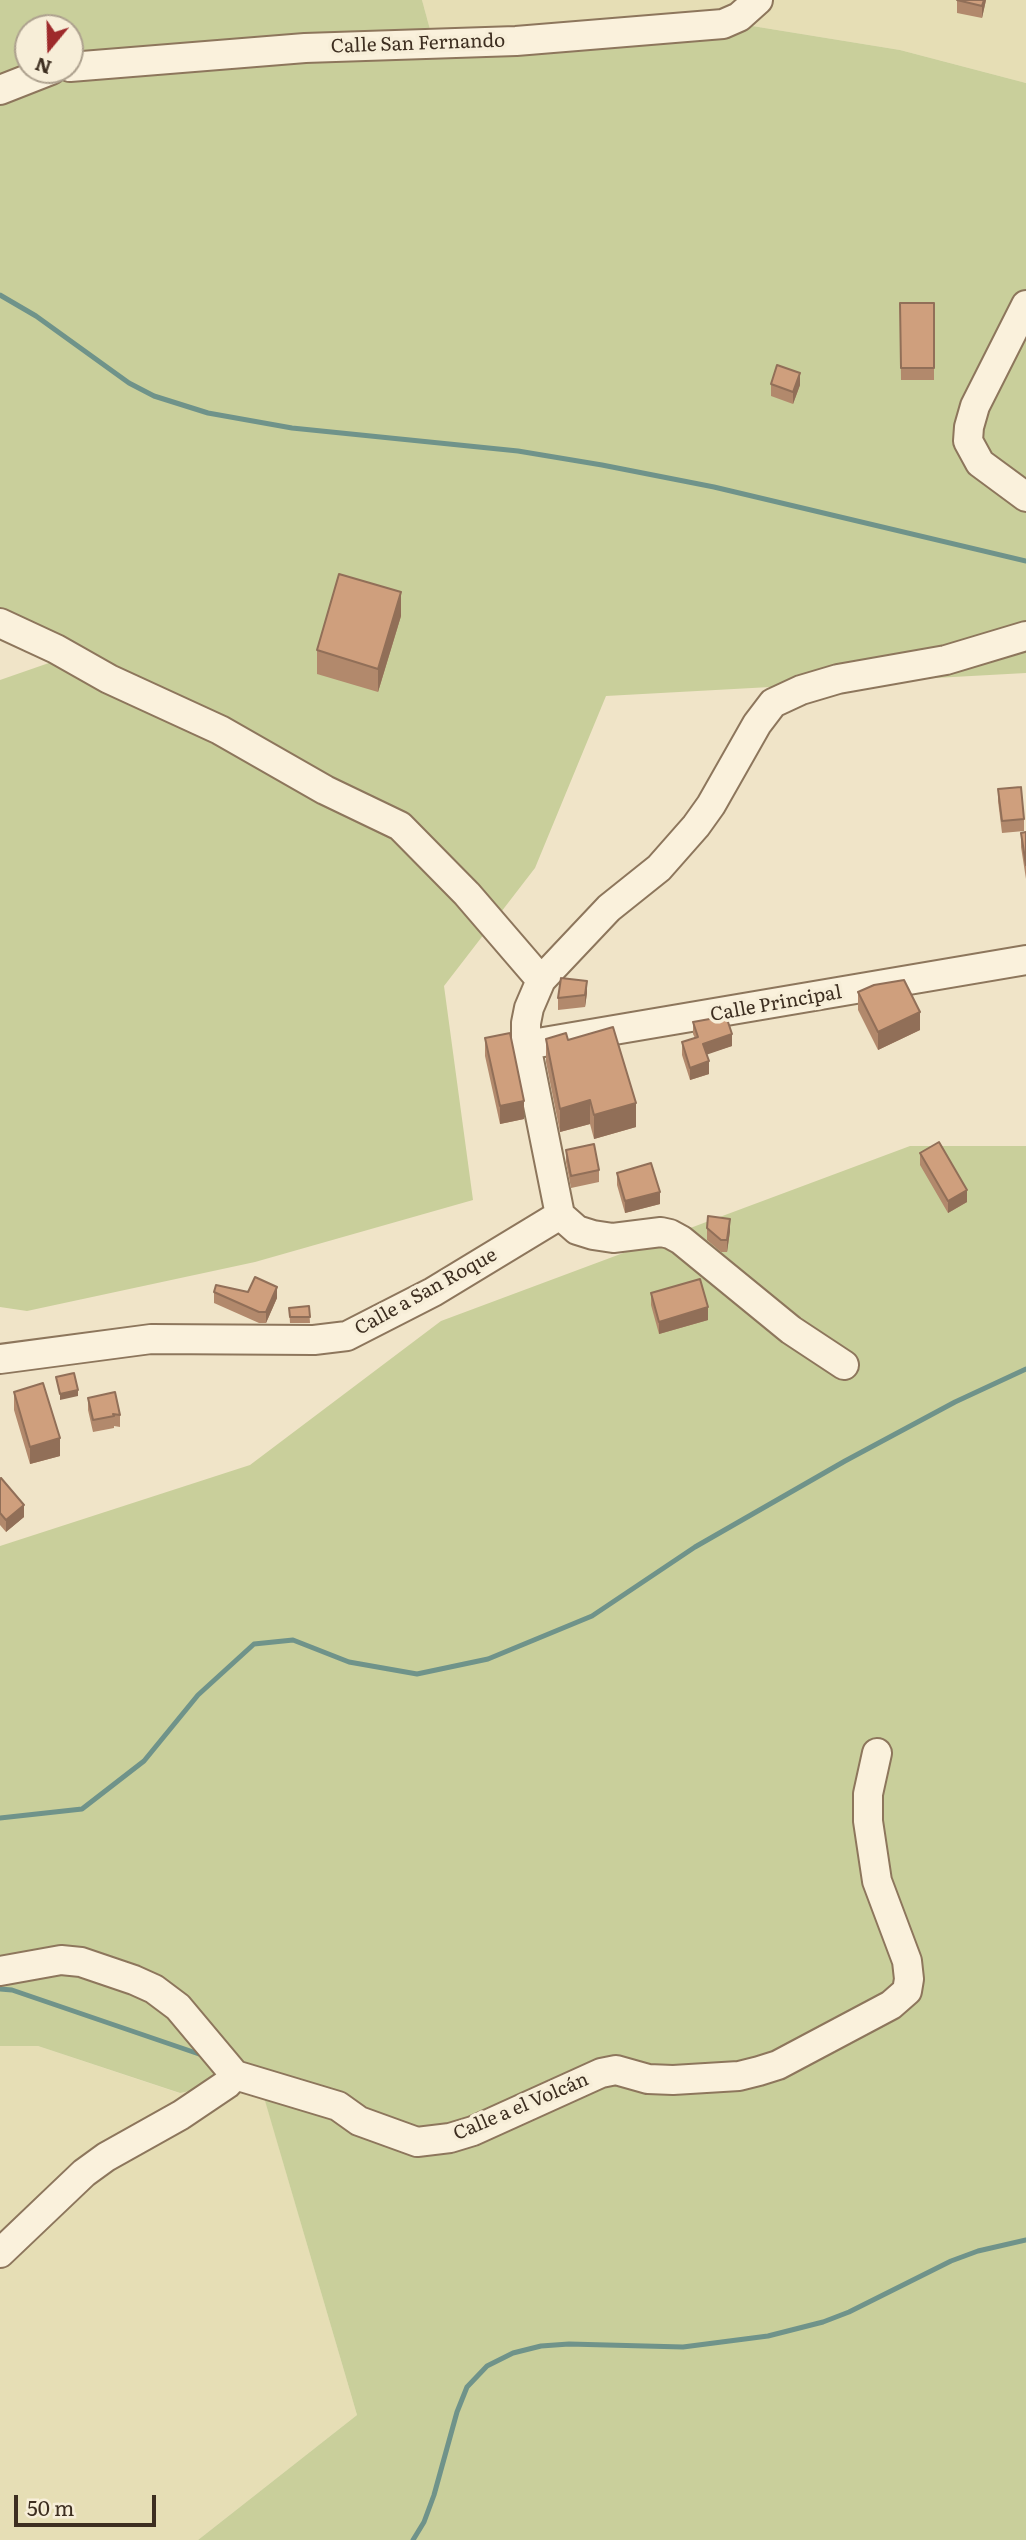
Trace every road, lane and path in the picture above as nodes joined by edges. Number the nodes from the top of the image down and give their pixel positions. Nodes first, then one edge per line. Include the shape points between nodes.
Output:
1 (758, 0) edge
2 (84, 67) edge
3 (1026, 305) edge
4 (1026, 497) edge
5 (0, 623) edge
6 (1026, 636) edge
7 (1026, 960) edge
8 (541, 979) junction
9 (526, 1045) junction
10 (560, 1215) junction
11 (0, 1359) edge
12 (844, 1365) dead end
13 (877, 1753) dead end
14 (0, 1971) edge
15 (235, 2075) junction
16 (0, 2253) edge

1 - 2 street, Calle San Fernando via 740,17 723,24 516,41 304,48
3 - 4 street via 975,406 968,441 980,463
5 - 8 street via 220,730 400,826
6 - 8 street via 946,660 838,679 774,703 696,826 659,868 609,908
7 - 9 street, Calle Principal
8 - 9 street via 528,1015
9 - 10 street
10 - 11 street, Calle a San Roque via 433,1292 347,1336 151,1339
10 - 12 street via 577,1230 593,1235 670,1234 791,1330
13 - 15 street, Calle a el Volcán via 868,1794 868,1821 877,1881 907,1961 907,1991 891,2005 778,2066 739,2076 673,2080 616,2070 601,2073 473,2131 427,2141 404,2139 359,2121 338,2106
14 - 15 street via 61,1960 134,1980 178,2007
15 - 16 street via 181,2115 84,2173

